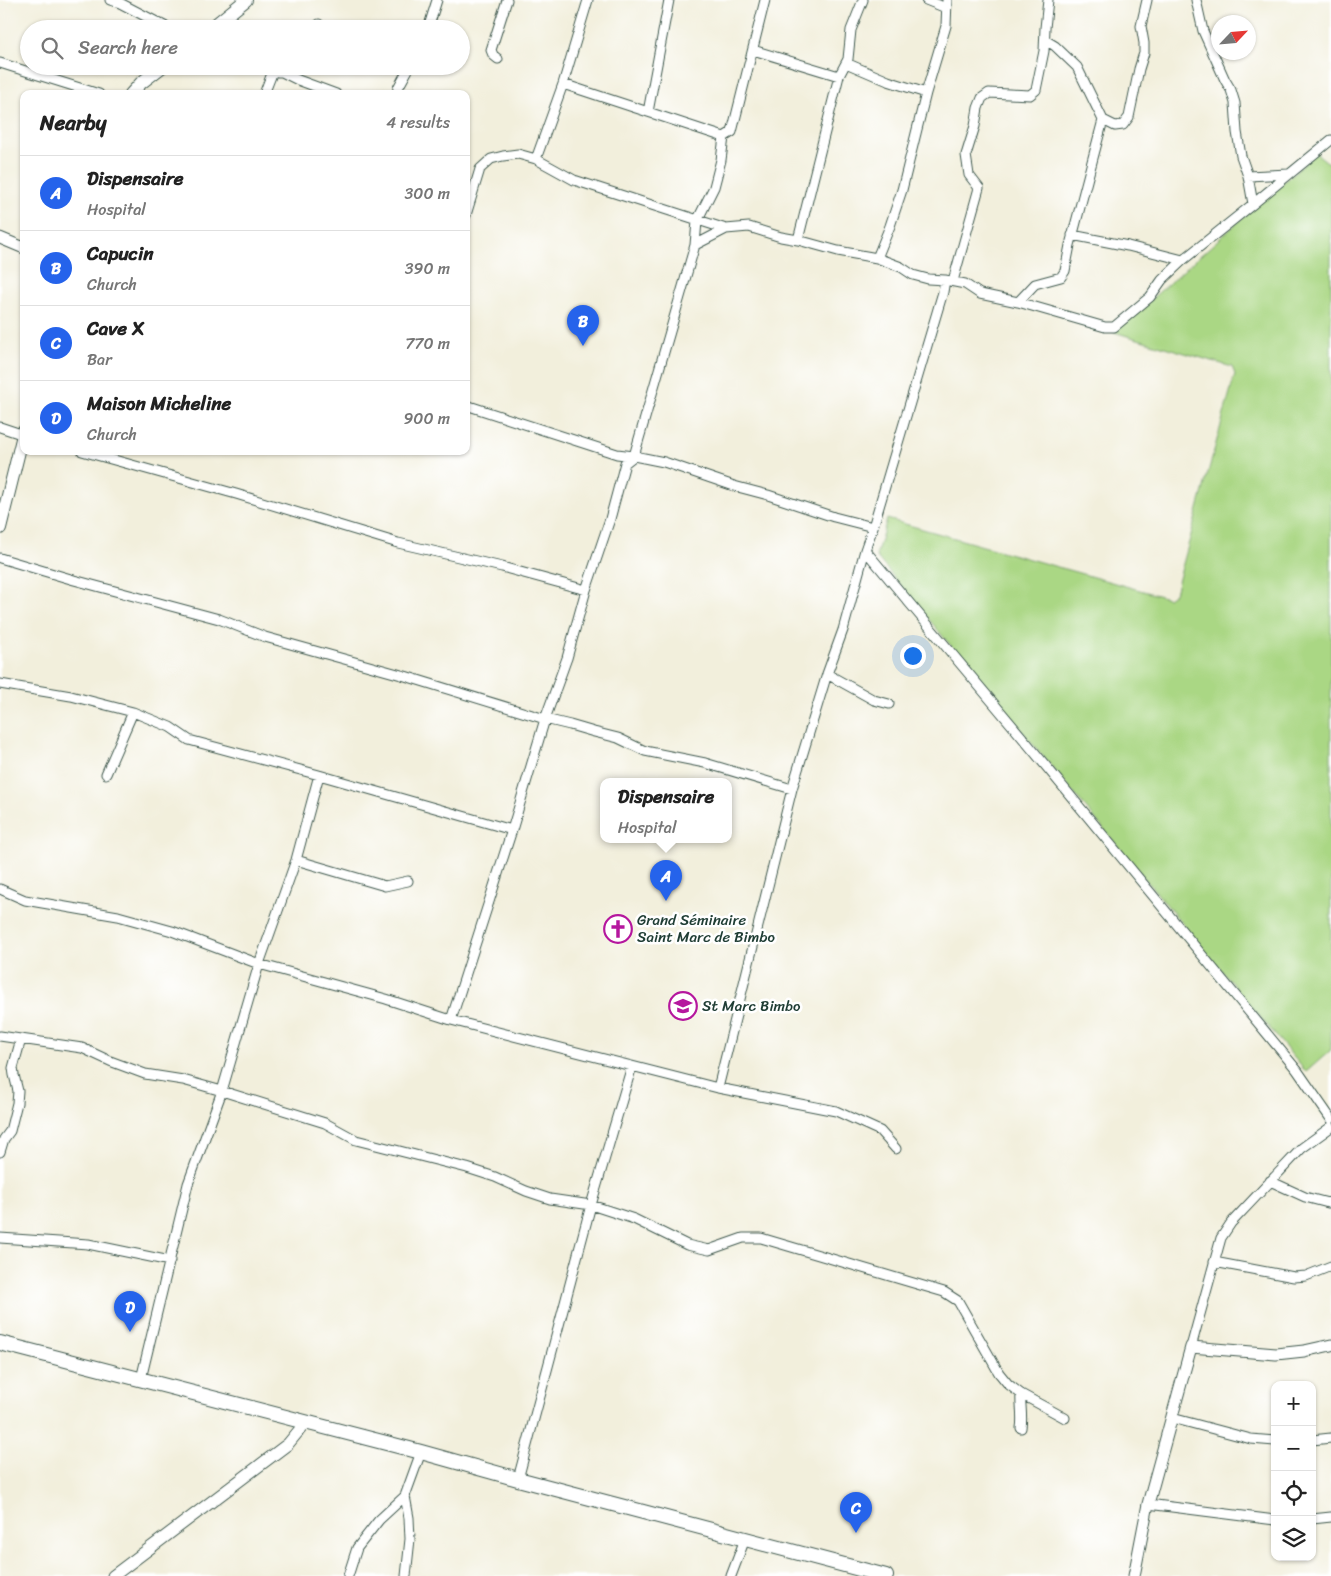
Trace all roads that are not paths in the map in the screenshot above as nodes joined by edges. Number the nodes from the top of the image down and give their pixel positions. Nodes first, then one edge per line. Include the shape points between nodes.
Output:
1 (110, 0) edge
2 (246, 0) edge
3 (437, 0) edge
4 (507, 0) edge
5 (588, 0) edge
6 (669, 0) edge
7 (765, 0) edge
8 (863, 0) edge
9 (926, 0) edge
10 (1048, 0) edge
11 (1145, 0) edge
12 (1196, 0) edge
13 (947, 4) edge
14 (153, 20) edge
15 (221, 20) edge
16 (431, 20) edge
17 (1044, 40) junction
18 (753, 50) junction
19 (498, 59) dead end
20 (0, 62) edge
21 (846, 63) junction
22 (20, 68) edge
23 (40, 75) edge
24 (151, 75) edge
25 (276, 75) edge
26 (287, 75) edge
27 (406, 75) edge
28 (839, 76) junction
29 (563, 84) junction
30 (87, 90) edge
31 (134, 90) edge
32 (266, 90) edge
33 (325, 90) edge
34 (398, 90) edge
35 (926, 93) junction
36 (648, 112) junction
37 (1103, 120) junction
38 (724, 137) junction
39 (1331, 140) edge
40 (536, 159) junction
41 (1288, 174) junction
42 (1248, 176) junction
43 (470, 202) edge
44 (1253, 204) junction
45 (697, 220) junction
46 (726, 229) junction
47 (1072, 235) junction
48 (0, 238) edge
49 (798, 240) junction
50 (695, 245) junction
51 (20, 246) edge
52 (877, 258) junction
53 (1182, 260) junction
54 (949, 280) junction
55 (1018, 302) junction
56 (470, 406) edge
57 (0, 427) edge
58 (20, 432) edge
59 (20, 445) edge
60 (96, 455) edge
61 (634, 456) junction
62 (873, 527) junction
63 (0, 528) edge
64 (865, 550) junction
65 (0, 558) edge
66 (586, 590) junction
67 (827, 674) junction
68 (0, 684) edge
69 (889, 704) dead end
70 (133, 712) junction
71 (545, 720) junction
72 (106, 774) dead end
73 (319, 775) junction
74 (792, 789) junction
75 (512, 830) junction
76 (296, 860) junction
77 (408, 881) dead end
78 (0, 889) edge
79 (260, 964) junction
80 (451, 1020) junction
81 (0, 1036) edge
82 (21, 1040) junction
83 (1292, 1056) dead end
84 (632, 1066) junction
85 (1297, 1070) junction
86 (718, 1088) junction
87 (222, 1091) junction
88 (1331, 1119) edge
89 (1331, 1127) edge
90 (896, 1149) dead end
91 (0, 1152) edge
92 (1270, 1181) junction
93 (1331, 1202) edge
94 (591, 1205) junction
95 (0, 1238) edge
96 (170, 1261) junction
97 (1214, 1262) junction
98 (1331, 1266) edge
99 (0, 1343) edge
100 (1331, 1345) edge
101 (1192, 1347) junction
102 (142, 1379) junction
103 (1021, 1394) junction
104 (1066, 1418) dead end
105 (1172, 1418) junction
106 (306, 1422) junction
107 (1021, 1428) dead end
108 (1331, 1438) edge
109 (1271, 1440) edge
110 (1316, 1440) edge
111 (421, 1452) junction
112 (518, 1479) junction
113 (405, 1496) junction
114 (1148, 1504) junction
115 (1331, 1517) edge
116 (1271, 1519) edge
117 (1316, 1519) edge
118 (745, 1539) junction
119 (113, 1576) edge
120 (348, 1576) edge
121 (406, 1576) edge
122 (731, 1576) edge
123 (886, 1576) edge
124 (1134, 1576) edge

1 - 14 street
2 - 15 main road
3 - 16 street
4 - 19 street via 491,50
5 - 29 street
6 - 36 street
7 - 18 street
8 - 21 street via 851,30
9 - 13 street
10 - 17 street
11 - 37 street via 1141,26 1144,53 1129,117 1123,125 1115,126
12 - 42 street via 1203,31 1235,103 1241,156
13 - 35 street via 946,26
17 - 37 street via 1077,67
17 - 54 street via 1036,90 1030,96 989,93 982,98 978,108 966,155 969,175 979,188
18 - 28 street
18 - 38 street via 732,132
20 - 22 street
21 - 28 street
21 - 35 street
23 - 30 street
24 - 31 main road
25 - 32 street
26 - 33 street
27 - 34 street
28 - 49 street
29 - 36 street
29 - 40 street
35 - 52 street via 902,190
36 - 38 street
37 - 47 street
38 - 45 street via 714,187
39 - 41 street
40 - 43 street via 518,154 491,159 480,168
40 - 45 street via 574,180
41 - 42 street
41 - 44 street
42 - 44 street
44 - 53 street
45 - 46 street
45 - 50 street
46 - 49 street via 748,227
46 - 50 street
47 - 53 street
47 - 55 street via 1061,278 1035,284
48 - 51 street
49 - 52 street
50 - 61 street
52 - 54 street via 928,279
53 - 55 street via 1150,296 1114,327
54 - 55 street via 965,284 980,294
54 - 62 street
56 - 61 street via 617,454
57 - 58 street
59 - 63 main road
60 - 66 street via 398,543
61 - 62 street via 664,462 834,518
61 - 66 street via 625,463
62 - 64 street
64 - 67 street
64 - 85 street
65 - 71 street via 219,619 265,637
66 - 71 street
67 - 69 street via 874,700
67 - 74 street
68 - 70 street via 71,696
70 - 72 street
70 - 73 street via 170,727 189,740
71 - 74 street
71 - 75 street
73 - 75 street
73 - 76 street
74 - 86 street
75 - 80 street
76 - 77 street via 385,886
76 - 79 street
78 - 79 street via 25,900 118,916
79 - 80 street
79 - 87 street
80 - 84 street
81 - 82 street
82 - 87 street via 82,1048 145,1074
82 - 91 street via 14,1068 17,1103
83 - 85 street
84 - 86 street
84 - 94 street
85 - 88 street
86 - 90 street via 836,1111 880,1131
87 - 94 street via 325,1123 356,1140 467,1168 550,1199
87 - 96 street via 188,1184
89 - 92 street via 1302,1148
92 - 93 street via 1305,1197
92 - 97 street via 1231,1222 1221,1238
94 - 103 street via 634,1219 686,1245 709,1250 743,1238 761,1238 944,1292 958,1301 999,1373
94 - 112 street
95 - 96 street via 88,1244
96 - 102 street
97 - 98 street via 1294,1277
97 - 101 street
99 - 102 main road
100 - 101 street via 1276,1354
101 - 105 street
102 - 106 main road
103 - 104 street
103 - 107 street
105 - 109 street via 1251,1439
105 - 114 street
106 - 111 main road
106 - 119 street via 288,1444
108 - 110 street
111 - 112 main road
111 - 113 street
112 - 118 main road
113 - 120 street via 379,1520 357,1548
113 - 121 street via 410,1539
114 - 116 street
114 - 124 street
115 - 117 street
118 - 122 street
118 - 123 main road

